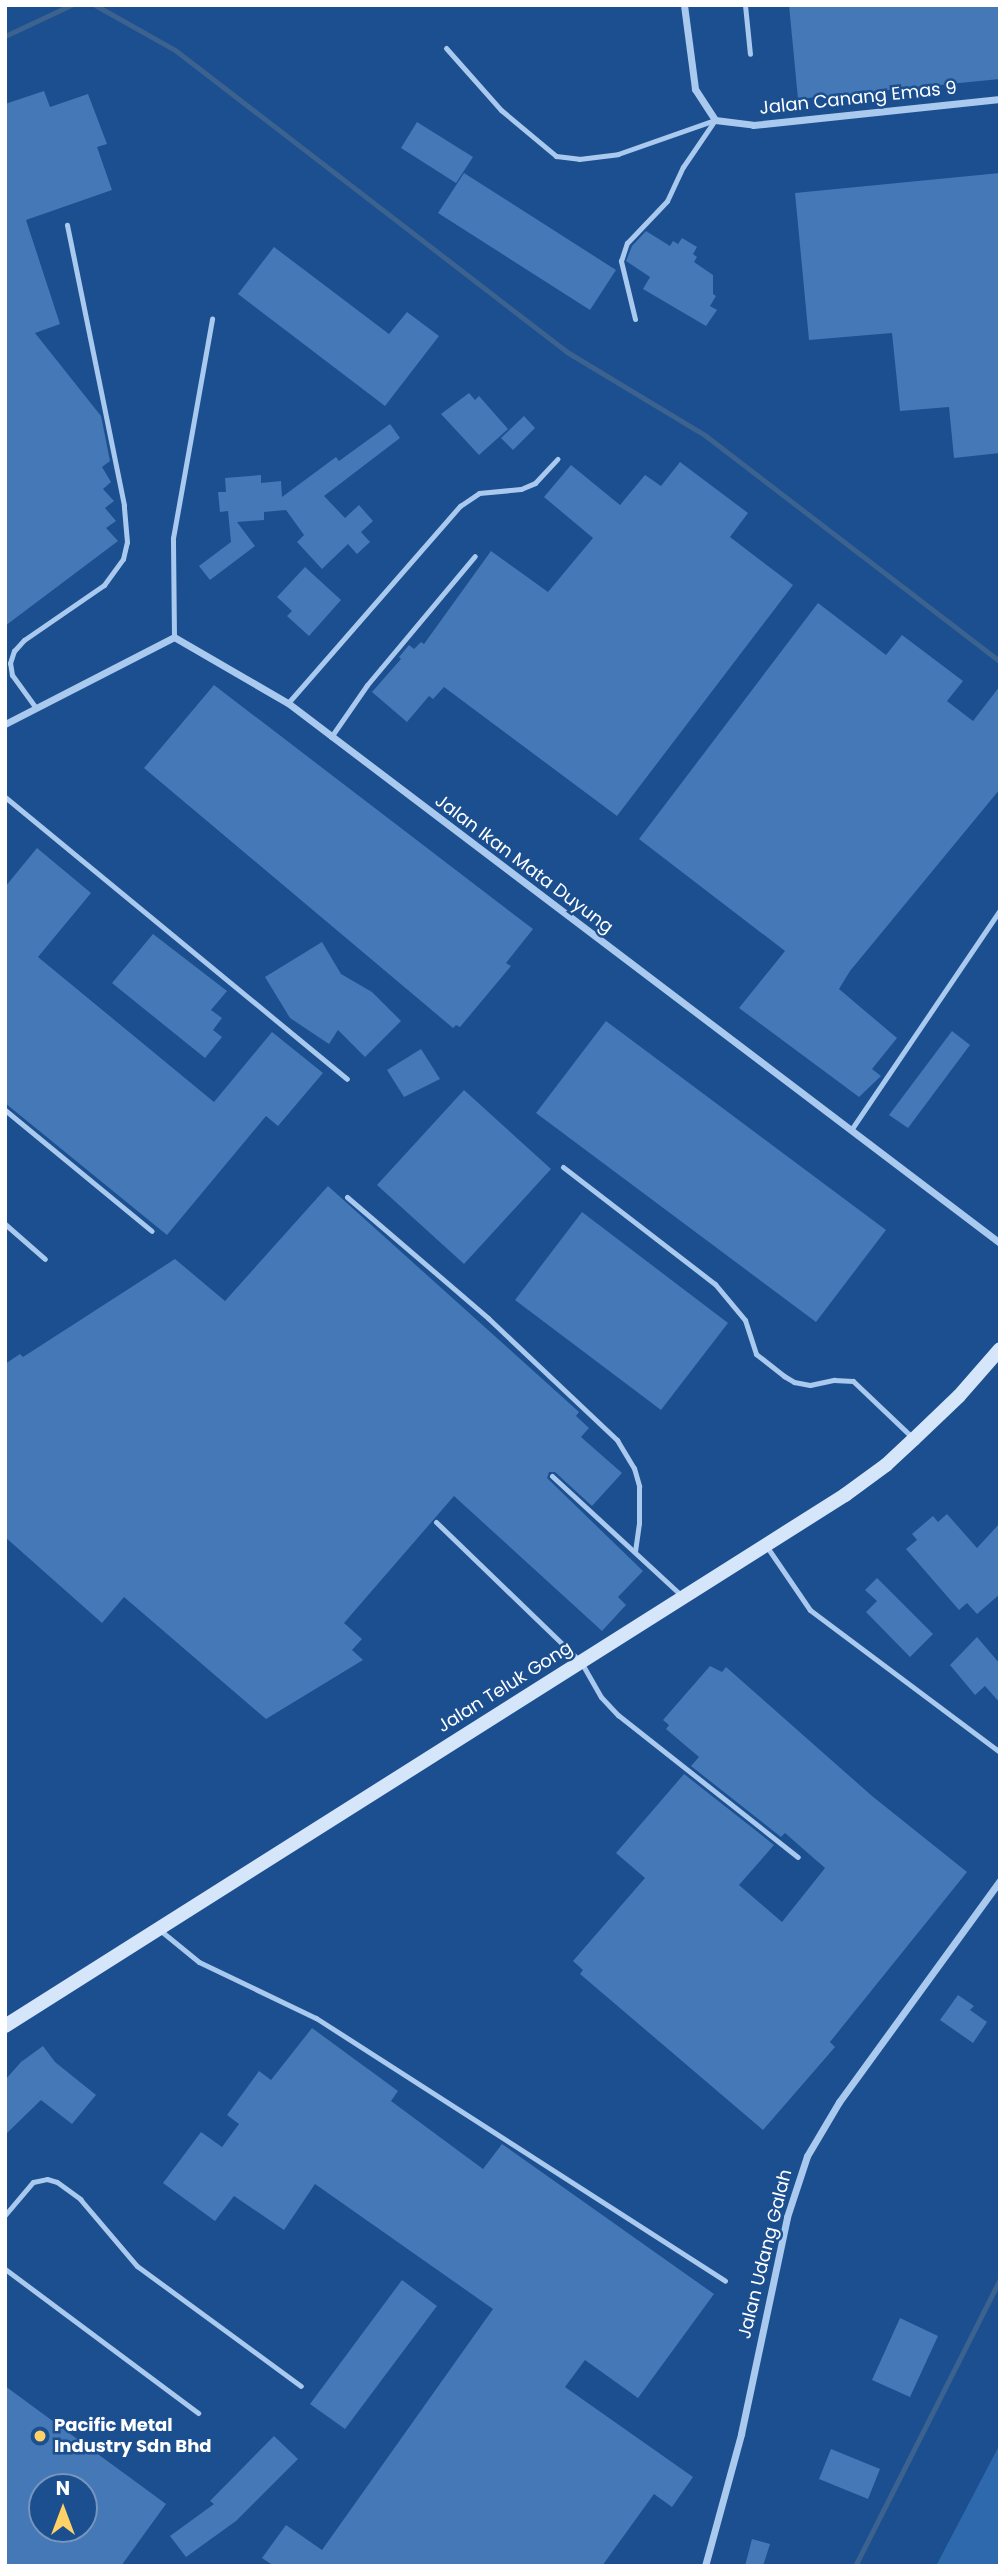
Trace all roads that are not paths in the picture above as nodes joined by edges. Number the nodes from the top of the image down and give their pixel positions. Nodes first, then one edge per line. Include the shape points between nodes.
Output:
1 (684, 5) edge
2 (745, 5) edge
3 (446, 48) dead end
4 (750, 54) dead end
5 (1000, 99) edge
6 (715, 120) junction
7 (67, 225) dead end
8 (212, 318) dead end
9 (635, 319) dead end
10 (557, 459) dead end
11 (475, 556) dead end
12 (174, 637) junction
13 (288, 704) junction
14 (36, 708) junction
15 (5, 724) edge
16 (331, 737) junction
17 (5, 797) edge
18 (1000, 911) edge
19 (347, 1079) dead end
20 (5, 1111) edge
21 (851, 1130) junction
22 (563, 1167) dead end
23 (347, 1197) dead end
24 (5, 1224) edge
25 (152, 1231) dead end
26 (1000, 1243) edge
27 (46, 1259) dead end
28 (1000, 1349) edge
29 (914, 1439) junction
30 (552, 1476) dead end
31 (436, 1522) dead end
32 (766, 1545) junction
33 (635, 1552) junction
34 (683, 1597) junction
35 (581, 1662) junction
36 (1000, 1752) edge
37 (798, 1857) dead end
38 (1000, 1880) edge
39 (159, 1928) junction
40 (5, 2026) edge
41 (5, 2215) edge
42 (5, 2269) edge
43 (725, 2281) dead end
44 (301, 2386) dead end
45 (198, 2413) dead end
46 (705, 2566) edge

1 - 6 street via 695,89
2 - 4 lane
3 - 6 lane via 501,110 556,156 579,159 618,154
5 - 6 street, Jalan Canang Emas 9 via 753,125
6 - 9 lane via 683,167 667,201 627,243 621,261
7 - 14 lane via 124,505 127,542 123,559 104,585 23,640 14,652 12,675
8 - 12 lane via 173,538
10 - 13 lane via 535,483 480,493 460,506
11 - 16 lane via 367,685
12 - 13 street, Jalan Ikan Mata Duyung
12 - 14 street
13 - 16 street, Jalan Ikan Mata Duyung
14 - 15 street
16 - 21 street, Jalan Ikan Mata Duyung
17 - 19 lane
18 - 21 lane
20 - 25 lane
21 - 26 street, Jalan Ikan Mata Duyung
22 - 29 lane via 715,1284 745,1320 756,1353 783,1376 810,1385 853,1381
23 - 33 lane via 488,1318 617,1440 639,1486
24 - 27 lane
28 - 29 street, Jalan Teluk Gong
29 - 32 street, Jalan Teluk Gong via 845,1495
30 - 33 lane
31 - 35 lane
32 - 34 street, Jalan Teluk Gong
32 - 36 lane via 810,1610
33 - 34 lane
34 - 35 street, Jalan Teluk Gong
35 - 37 lane via 601,1697 618,1715
35 - 39 street, Jalan Teluk Gong
38 - 46 street, Jalan Udang Galah via 839,2102 807,2156 787,2217 735,2457
39 - 40 street, Jalan Teluk Gong
39 - 43 lane via 199,1962 316,2018
41 - 44 lane via 33,2182 57,2182 80,2200 137,2266
42 - 45 lane

